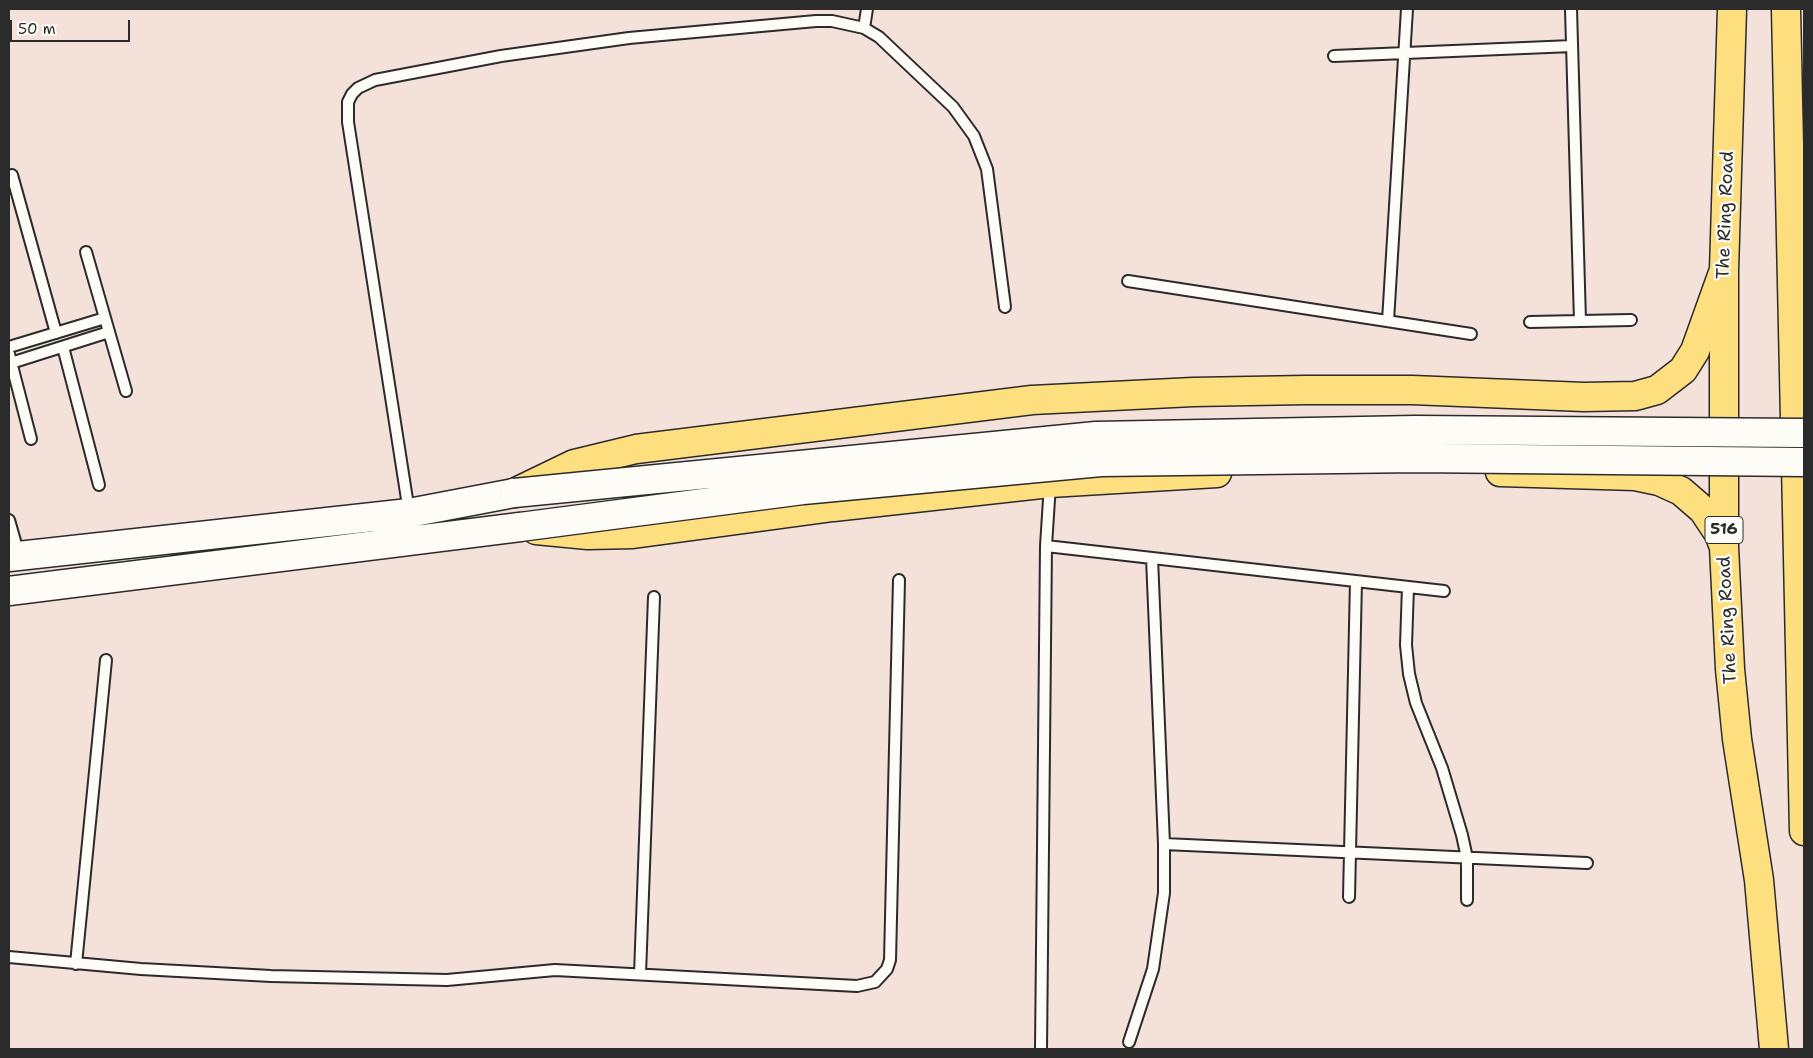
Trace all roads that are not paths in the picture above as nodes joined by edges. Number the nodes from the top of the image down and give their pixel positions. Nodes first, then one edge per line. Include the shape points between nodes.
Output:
1 (867, 9) edge
2 (1407, 9) edge
3 (1571, 9) edge
4 (1732, 9) edge
5 (1786, 9) edge
6 (864, 28) junction
7 (1572, 46) junction
8 (1403, 53) junction
9 (1334, 56) dead end
10 (12, 175) dead end
11 (86, 252) dead end
12 (1724, 270) junction
13 (1128, 281) dead end
14 (1005, 307) dead end
15 (105, 318) junction
16 (1632, 320) dead end
17 (1388, 321) junction
18 (1580, 321) junction
19 (1530, 322) dead end
20 (109, 332) junction
21 (56, 333) junction
22 (1471, 334) dead end
23 (62, 347) junction
24 (9, 356) edge
25 (126, 391) dead end
26 (1584, 397) junction
27 (1804, 433) edge
28 (31, 439) dead end
29 (1804, 462) edge
30 (1590, 475) junction
31 (1050, 483) junction
32 (99, 485) dead end
33 (514, 493) junction
34 (409, 513) junction
35 (9, 520) edge
36 (520, 527) junction
37 (1046, 546) junction
38 (1724, 547) junction
39 (14, 556) edge
40 (1152, 558) junction
41 (899, 580) dead end
42 (1356, 581) junction
43 (1408, 587) junction
44 (9, 591) edge
45 (1444, 591) dead end
46 (654, 598) dead end
47 (106, 660) dead end
48 (1804, 830) edge
49 (1164, 844) junction
50 (1350, 852) junction
51 (1467, 858) junction
52 (1587, 863) dead end
53 (1349, 897) dead end
54 (1467, 900) dead end
55 (9, 957) edge
56 (76, 964) junction
57 (640, 974) junction
58 (1042, 1022) junction
59 (1129, 1042) dead end
60 (1041, 1049) edge
61 (1048, 1049) edge
62 (1774, 1049) edge

1 - 6 lane
2 - 8 lane
3 - 7 lane
4 - 12 highway, The Ring Road / 516
5 - 48 highway
6 - 14 lane via 879,37 953,107 977,141 988,175
6 - 34 lane via 832,20 586,44 374,80 352,94 348,102 348,122
7 - 8 lane
7 - 18 lane
8 - 9 lane
8 - 17 lane
10 - 21 lane
11 - 15 lane
12 - 26 highway via 1695,351 1675,378 1646,394
12 - 38 highway, The Ring Road / 516
13 - 17 lane
15 - 20 lane
15 - 21 lane
16 - 18 lane
17 - 22 lane
18 - 19 lane
20 - 23 lane
20 - 25 lane
21 - 24 lane
23 - 24 lane
23 - 32 lane
24 - 28 lane
26 - 30 highway via 1604,420 1608,439 1603,459
26 - 33 highway via 1412,390 1306,390 1032,400 629,450 574,464
27 - 33 main road, bridge via 1415,430 1096,436
29 - 36 main road, bridge via 1417,458 1100,462 804,490
30 - 31 highway via 1418,469 1209,473
30 - 38 highway via 1647,478 1681,491 1693,499 1712,521
31 - 36 highway via 833,507 633,534 588,535
31 - 37 lane
33 - 34 main road
34 - 39 main road
35 - 39 lane
36 - 44 main road
37 - 40 lane
37 - 58 lane
38 - 62 highway, The Ring Road / 516 via 1736,730 1759,880
40 - 42 lane
40 - 49 lane
41 - 57 lane via 890,960 887,969 874,982 857,986
42 - 43 lane
42 - 50 lane
43 - 45 lane
43 - 51 lane via 1406,645 1410,682 1447,783
46 - 57 lane
47 - 56 lane
49 - 50 lane
49 - 59 lane via 1164,892 1158,944 1146,994
50 - 51 lane
50 - 53 lane
51 - 52 lane
51 - 54 lane
55 - 56 lane
56 - 57 lane via 206,974 447,980 555,970
58 - 60 lane
58 - 61 lane

